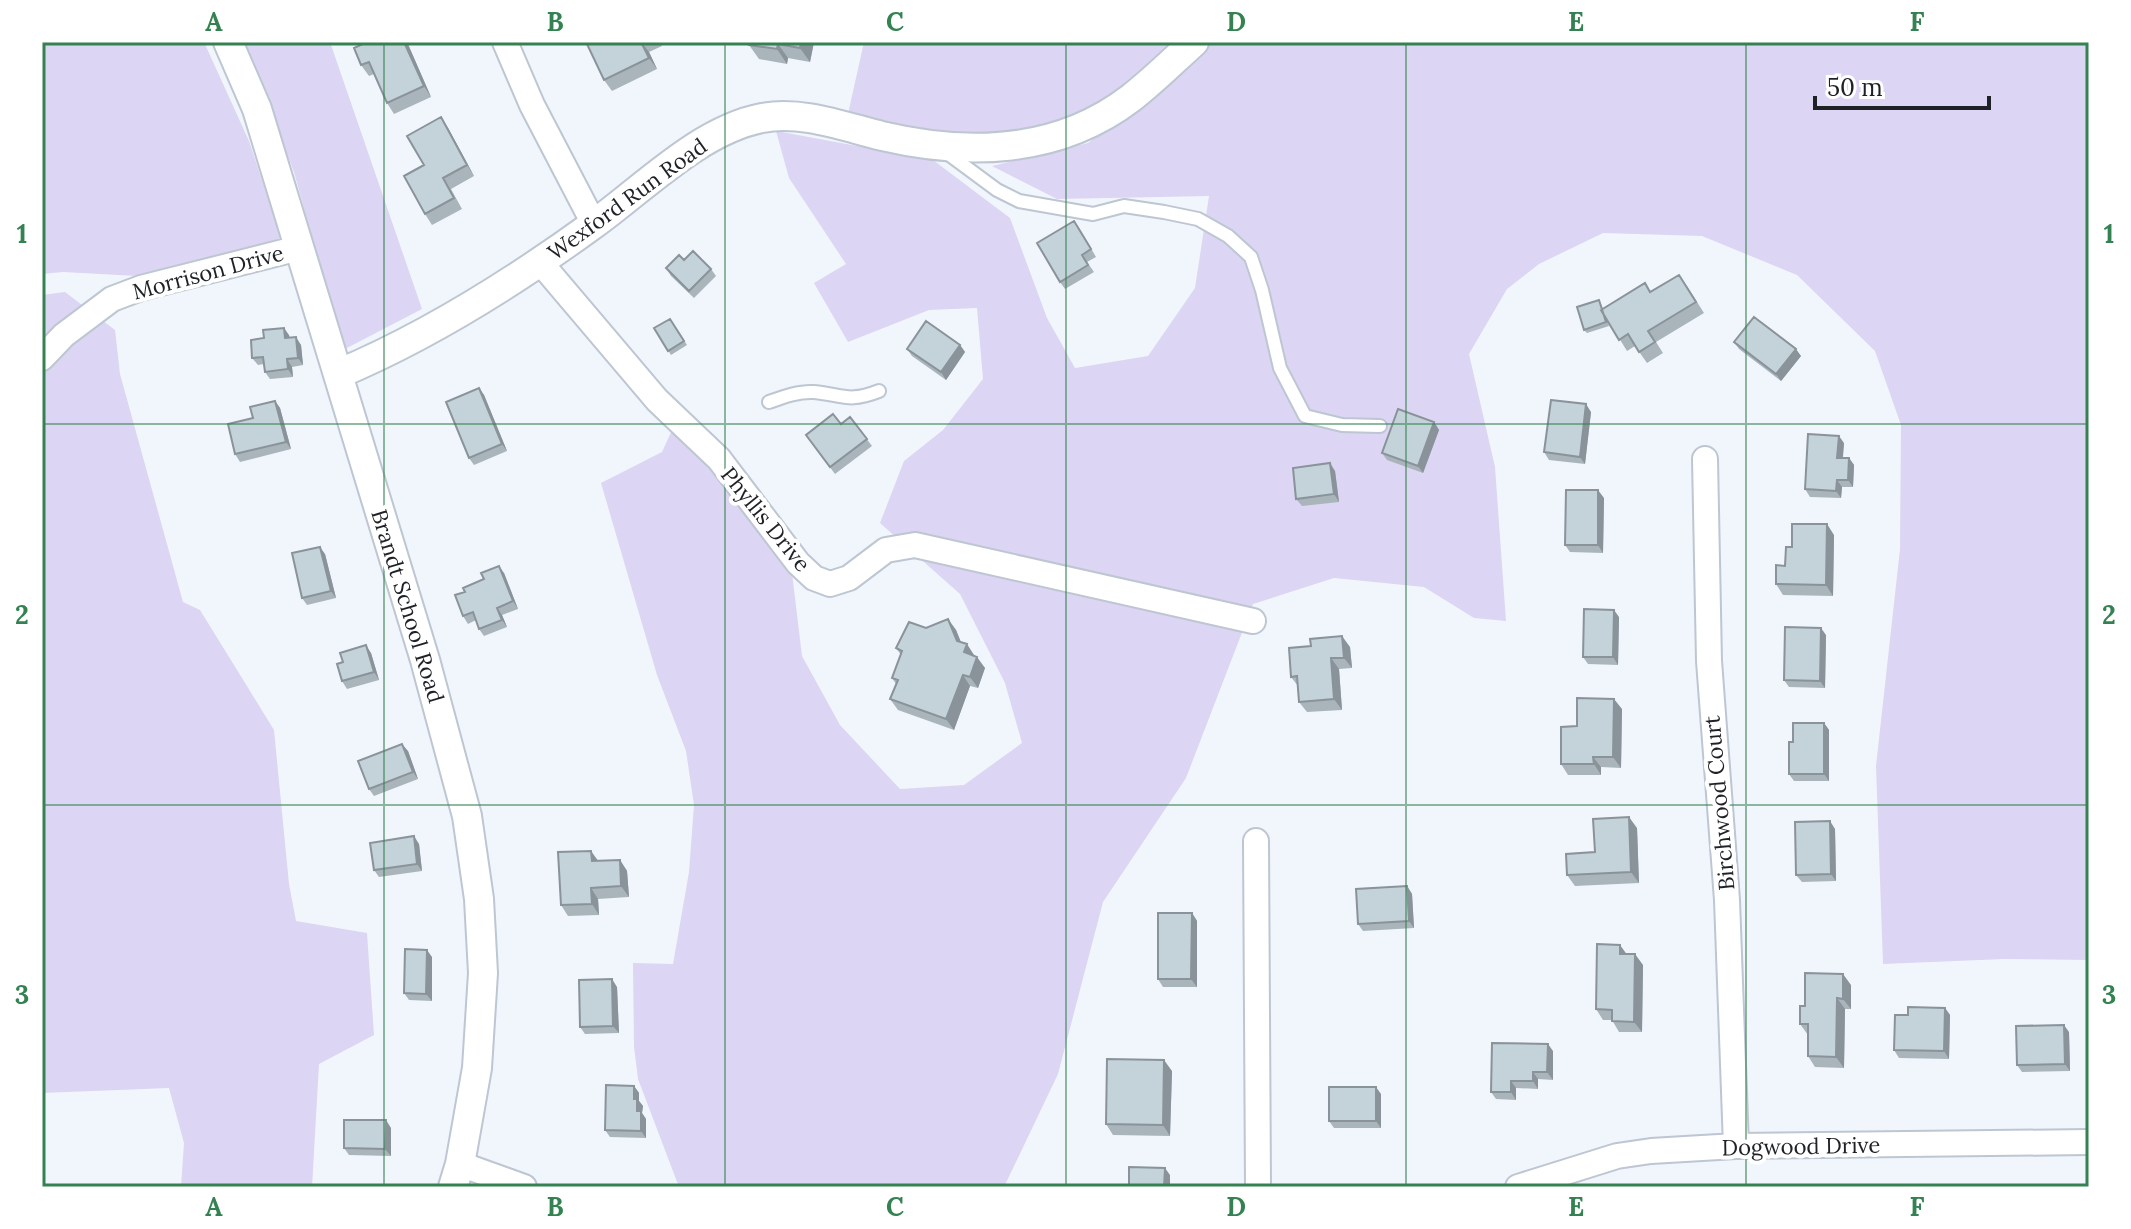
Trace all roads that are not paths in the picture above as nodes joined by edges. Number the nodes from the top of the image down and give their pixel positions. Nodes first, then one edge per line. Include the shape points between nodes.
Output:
1 (228, 42) edge
2 (505, 42) edge
3 (1194, 42) edge
4 (938, 146) junction
5 (594, 224) junction
6 (299, 248) junction
7 (540, 262) junction
8 (42, 358) edge
9 (338, 374) junction
10 (879, 391) dead end
11 (769, 402) dead end
12 (1380, 426) dead end
13 (1705, 459) dead end
14 (1253, 621) dead end
15 (1256, 841) dead end
16 (2089, 1142) edge
17 (1736, 1146) junction
18 (456, 1176) edge
19 (524, 1187) edge
20 (1258, 1187) edge
21 (1518, 1187) edge

1 - 6 street, Brandt School Road via 257,109
2 - 5 street
3 - 4 street, Wexford Run Road via 1130,99 1060,136 992,149
4 - 5 street, Wexford Run Road via 824,122 766,117 697,147
4 - 12 lane via 1019,201 1093,214 1124,206 1164,212 1198,219 1228,236 1251,257 1280,368 1305,416 1342,425
5 - 7 street, Wexford Run Road
6 - 8 street, Morrison Drive via 112,299
6 - 9 street, Brandt School Road
7 - 9 street, Wexford Run Road via 413,339
7 - 14 street, Phyllis Drive via 657,400 719,459 814,578 830,584 849,578 886,550 915,545
9 - 18 street, Brandt School Road via 438,703 474,858 483,973 477,1068
10 - 11 lane via 858,399 813,392
13 - 17 street, Birchwood Court via 1709,661 1727,900
15 - 20 street
16 - 17 street, Dogwood Drive
17 - 21 street, Dogwood Drive via 1617,1156
18 - 19 street

